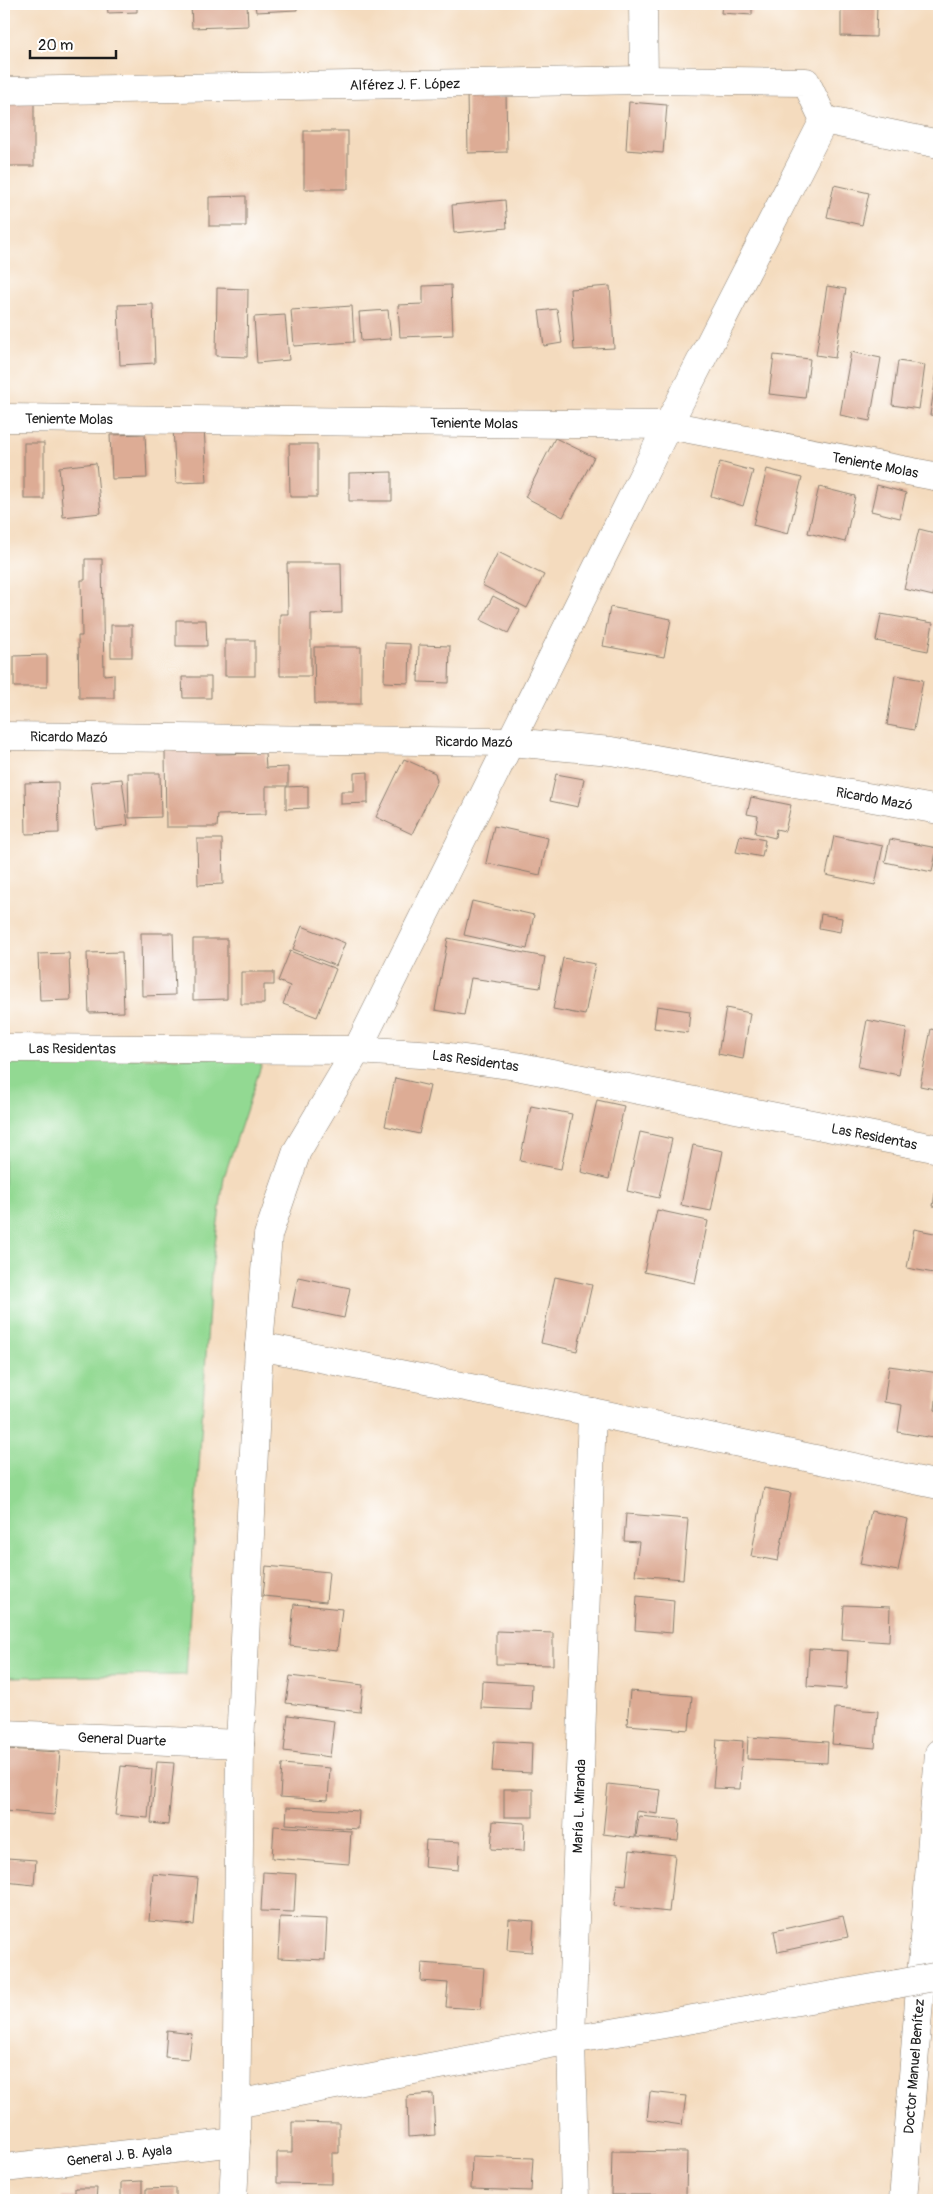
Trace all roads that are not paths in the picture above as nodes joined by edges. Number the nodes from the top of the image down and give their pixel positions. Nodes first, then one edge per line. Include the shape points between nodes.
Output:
1 (643, 4) edge
2 (644, 80) junction
3 (4, 91) edge
4 (824, 120) junction
5 (939, 144) edge
6 (4, 418) edge
7 (668, 425) junction
8 (939, 477) edge
9 (4, 736) edge
10 (510, 742) junction
11 (939, 810) edge
12 (4, 1048) edge
13 (357, 1050) junction
14 (939, 1149) edge
15 (259, 1346) junction
16 (592, 1412) junction
17 (939, 1485) edge
18 (4, 1734) edge
19 (240, 1744) junction
20 (939, 1753) edge
21 (939, 1976) edge
22 (571, 2040) junction
23 (236, 2104) junction
24 (236, 2142) junction
25 (4, 2168) edge
26 (233, 2200) edge
27 (575, 2200) edge
28 (903, 2200) edge

1 - 2 street
2 - 3 street, Alférez J. F. López
2 - 4 street, Alférez J. F. López via 806,82
4 - 5 street
4 - 7 street
6 - 7 street, Teniente Molas
7 - 8 street, Teniente Molas
7 - 10 street
9 - 10 street, Ricardo Mazó
10 - 11 street, Ricardo Mazó via 611,751
10 - 13 street
12 - 13 street, Las Residentas
13 - 14 street, Las Residentas via 435,1055 516,1066
13 - 15 street via 297,1151 268,1236
15 - 16 street
15 - 19 street
16 - 17 street
16 - 22 street, María L. Miranda
18 - 19 street, General Duarte
19 - 23 street
20 - 28 street, Doctor Manuel Benítez
21 - 22 street, bridge
22 - 23 street
22 - 27 street, María L. Miranda
23 - 24 street
24 - 25 street, General J. B. Ayala
24 - 26 street

